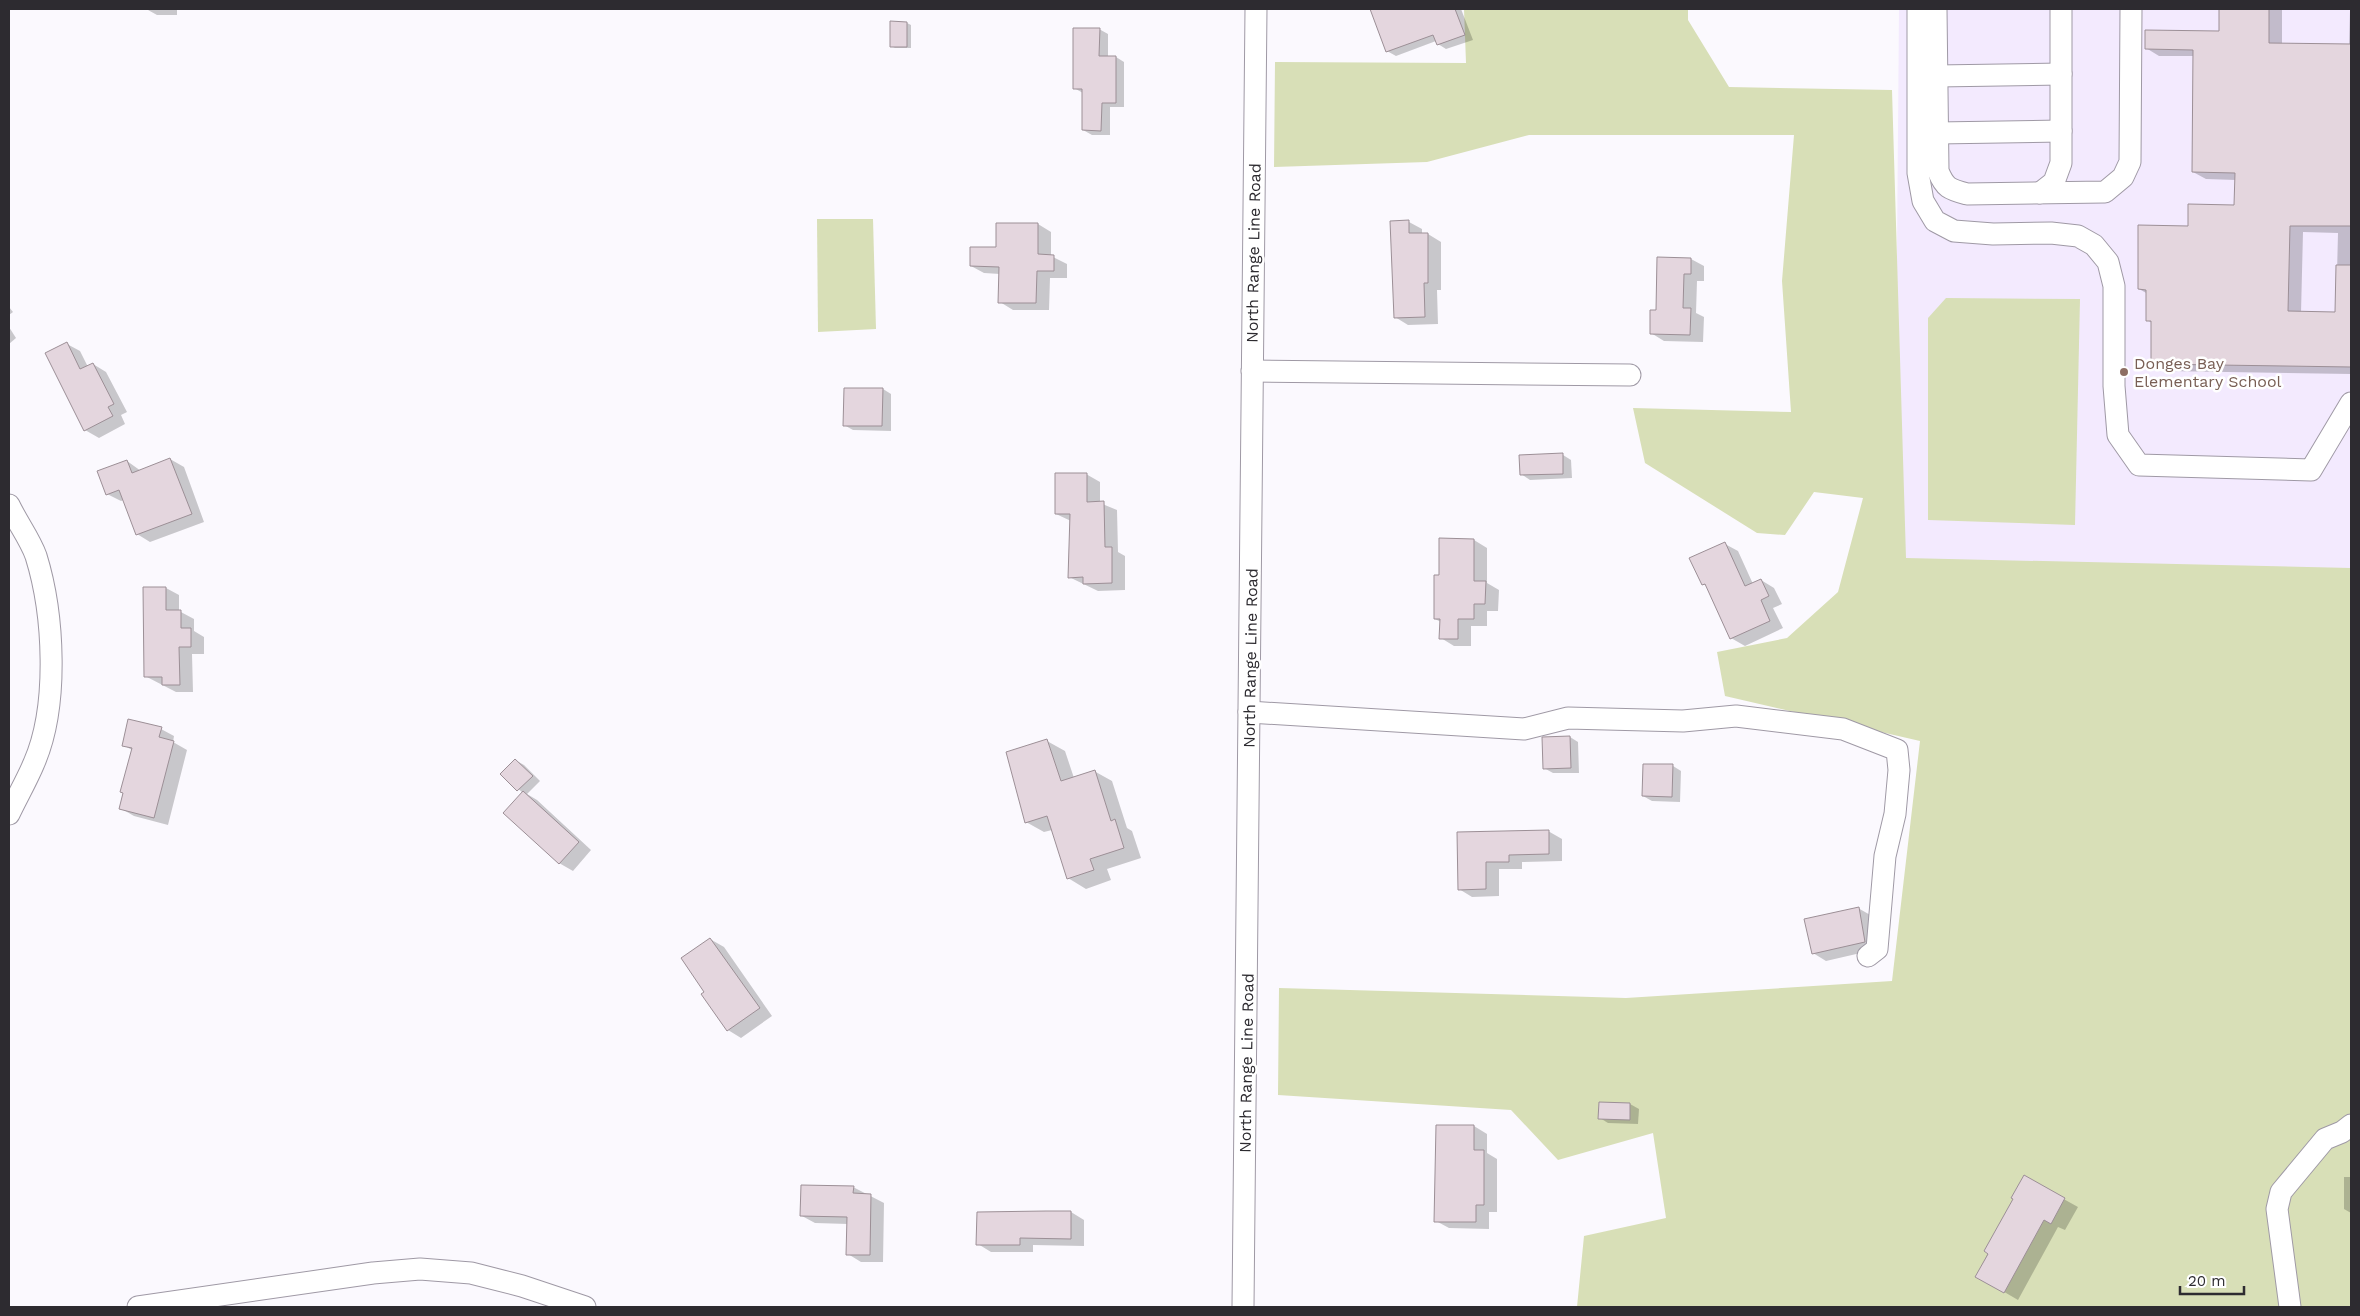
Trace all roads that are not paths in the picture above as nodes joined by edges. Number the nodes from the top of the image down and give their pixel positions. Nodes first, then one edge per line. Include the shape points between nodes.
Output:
1 (1256, 9) edge
2 (1918, 9) edge
3 (1936, 9) edge
4 (1950, 9) edge
5 (2061, 9) edge
6 (2131, 9) edge
7 (2061, 74) junction
8 (1937, 76) junction
9 (2061, 131) junction
10 (1937, 133) junction
11 (2040, 193) junction
12 (1252, 371) junction
13 (1630, 375) dead end
14 (2351, 403) edge
15 (9, 505) edge
16 (1249, 712) junction
17 (9, 814) edge
18 (1868, 956) dead end
19 (2348, 1131) edge
20 (138, 1307) edge
21 (585, 1307) edge
22 (1243, 1307) edge
23 (2290, 1307) edge

1 - 12 street, North Range Line Road
2 - 14 street via 1918,173 1923,201 1935,221 1954,231 2078,236 2094,245 2108,262 2114,286 2114,386 2118,435 2140,465 2311,470
3 - 4 street
3 - 8 street
5 - 7 street
6 - 11 street via 2130,162 2123,177 2105,192
7 - 8 street
7 - 9 street
8 - 10 street
9 - 10 street
9 - 11 street via 2061,163 2054,182
10 - 11 street via 1938,171 1943,184 1952,190 1967,194
12 - 13 street
12 - 16 street, North Range Line Road
15 - 17 street via 35,554 46,598 51,647 48,711 35,762
16 - 18 street via 1524,729 1568,718 1684,721 1736,716 1843,729 1896,750 1899,770 1896,814 1885,856 1877,949
16 - 22 street, North Range Line Road
19 - 23 street via 2325,1139 2281,1192 2276,1209
20 - 21 street via 373,1272 420,1269 471,1272

